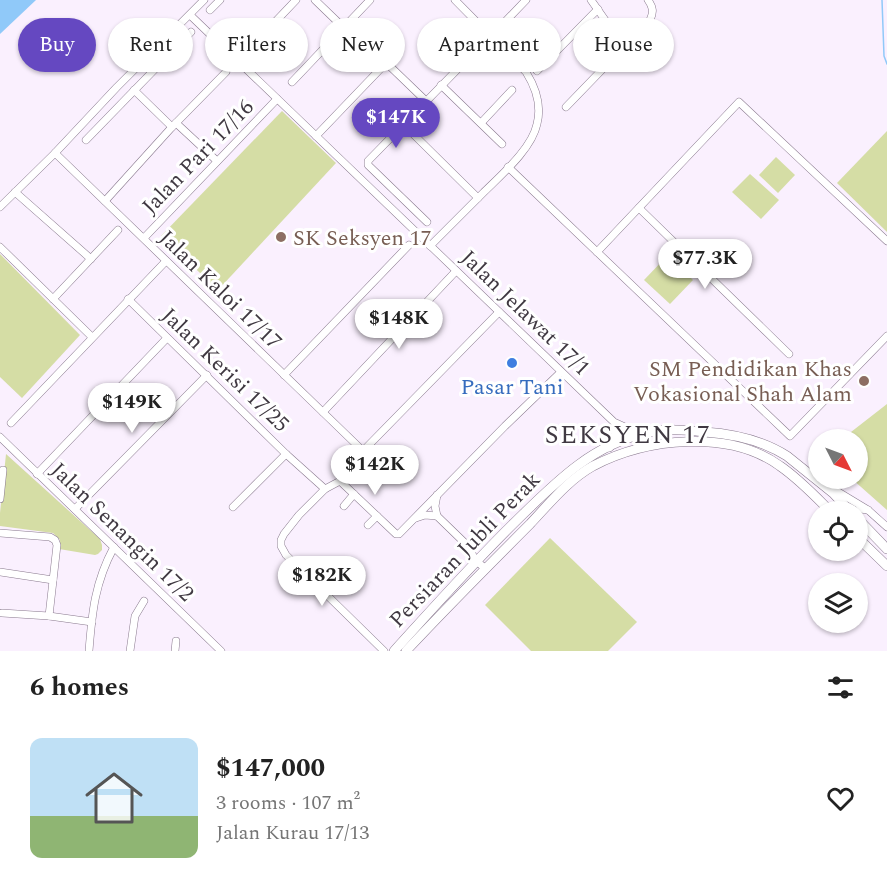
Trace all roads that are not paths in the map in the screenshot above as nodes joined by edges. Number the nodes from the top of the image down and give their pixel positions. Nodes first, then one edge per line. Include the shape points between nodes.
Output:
1 (204, 0) edge
2 (220, 0) edge
3 (296, 0) edge
4 (315, 0) edge
5 (370, 0) edge
6 (526, 0) edge
7 (591, 0) edge
8 (648, 0) edge
9 (458, 1) edge
10 (598, 9) junction
11 (210, 10) dead end
12 (190, 15) junction
13 (279, 18) edge
14 (337, 18) edge
15 (352, 18) edge
16 (474, 18) edge
17 (509, 18) edge
18 (604, 18) edge
19 (651, 18) edge
20 (205, 29) edge
21 (561, 47) edge
22 (320, 52) edge
23 (152, 72) edge
24 (226, 72) dead end
25 (249, 72) edge
26 (377, 72) edge
27 (395, 72) edge
28 (454, 72) edge
29 (526, 72) edge
30 (599, 72) edge
31 (292, 82) dead end
32 (441, 85) junction
33 (134, 90) junction
34 (512, 90) dead end
35 (277, 99) junction
36 (426, 101) junction
37 (566, 106) dead end
38 (481, 123) junction
39 (404, 124) junction
40 (174, 125) junction
41 (315, 136) junction
42 (86, 140) dead end
43 (502, 144) dead end
44 (55, 153) junction
45 (217, 161) junction
46 (508, 167) junction
47 (15, 192) junction
48 (478, 198) junction
49 (105, 201) junction
50 (0, 207) edge
51 (639, 208) junction
52 (427, 222) dead end
53 (118, 230) dead end
54 (144, 238) junction
55 (887, 241) edge
56 (409, 245) dead end
57 (430, 246) junction
58 (0, 247) edge
59 (597, 252) junction
60 (91, 259) junction
61 (166, 261) junction
62 (456, 271) junction
63 (53, 299) junction
64 (128, 299) junction
65 (499, 312) junction
66 (887, 336) edge
67 (92, 338) junction
68 (167, 338) junction
69 (789, 354) dead end
70 (561, 372) junction
71 (207, 375) junction
72 (284, 375) junction
73 (323, 412) junction
74 (11, 423) dead end
75 (616, 424) junction
76 (644, 433) junction
77 (0, 437) edge
78 (627, 439) junction
79 (644, 446) junction
80 (609, 447) junction
81 (363, 451) junction
82 (286, 454) junction
83 (3, 470) dead end
84 (808, 471) edge
85 (37, 474) junction
86 (340, 481) junction
87 (325, 489) junction
88 (814, 489) edge
89 (827, 489) edge
90 (835, 489) edge
91 (354, 494) junction
92 (814, 494) junction
93 (437, 495) junction
94 (0, 499) edge
95 (821, 501) edge
96 (840, 501) edge
97 (854, 501) edge
98 (344, 506) dead end
99 (233, 507) dead end
100 (75, 510) junction
101 (868, 510) edge
102 (377, 516) junction
103 (437, 516) junction
104 (411, 521) junction
105 (368, 525) dead end
106 (887, 527) edge
107 (868, 529) edge
108 (0, 533) edge
109 (467, 545) junction
110 (114, 547) junction
111 (868, 548) edge
112 (887, 549) edge
113 (486, 551) junction
114 (476, 561) junction
115 (887, 566) edge
116 (485, 568) junction
117 (0, 572) edge
118 (53, 580) junction
119 (144, 601) dead end
120 (2, 613) dead end
121 (49, 616) junction
122 (92, 622) junction
123 (177, 641) dead end
124 (89, 651) edge
125 (130, 651) edge
126 (175, 651) edge
127 (221, 651) edge
128 (384, 651) edge
129 (394, 651) edge
130 (406, 651) edge

1 - 12 street
2 - 11 street
3 - 13 street
4 - 14 street
5 - 15 street
6 - 17 street
7 - 10 street
8 - 19 street via 654,14
9 - 16 street
10 - 18 street
10 - 21 street
12 - 20 street, Jalan Jelawat 17/1
12 - 44 street
22 - 31 street
23 - 33 street
24 - 40 street
25 - 35 street, Jalan Jelawat 17/1
26 - 41 street
27 - 36 street
28 - 32 street
29 - 46 street via 538,97 537,127 522,153
30 - 37 street
32 - 36 street
32 - 38 street
33 - 40 street
33 - 42 street
34 - 38 street
35 - 41 street, Jalan Jelawat 17/1
35 - 45 street, Jalan Pari 17/16
36 - 39 street
38 - 43 street
39 - 48 street
39 - 52 street via 368,165
40 - 45 street
40 - 49 street
41 - 57 street, Jalan Jelawat 17/1
44 - 47 street
44 - 49 street, Jalan Kaloi 17/17
45 - 54 street, Jalan Pari 17/16
46 - 48 street
46 - 59 street
47 - 50 street
47 - 60 street
48 - 57 street
49 - 54 street, Jalan Kaloi 17/17
51 - 55 street via 740,102
51 - 59 street
51 - 69 street
53 - 60 street
54 - 61 street, Jalan Kaloi 17/17
56 - 72 street
57 - 62 street, Jalan Jelawat 17/1
58 - 63 street
59 - 66 street via 790,436
60 - 63 street
61 - 64 street
61 - 72 street, Jalan Kaloi 17/17
62 - 65 street, Jalan Jelawat 17/1
62 - 73 street
63 - 67 street
64 - 67 street
64 - 68 street, Jalan Kerisi 17/25
65 - 70 street, Jalan Jelawat 17/1
65 - 81 street
67 - 74 street
68 - 71 street, Jalan Kerisi 17/25
68 - 85 street
70 - 75 street, Jalan Jelawat 17/1
70 - 93 street
71 - 82 street, Jalan Kerisi 17/25
71 - 100 street
72 - 73 street, Jalan Kaloi 17/17
73 - 81 street, Jalan Kaloi 17/17
75 - 76 main road
75 - 78 street, Jalan Jelawat 17/1
75 - 80 main road via 616,436
76 - 78 main road, Persiaran Jubli Perak
76 - 84 main road, Persiaran Jubli Perak via 693,431 737,436 779,451
77 - 85 street, Jalan Senangin 17/2
78 - 79 main road
78 - 80 main road, Persiaran Jubli Perak
79 - 92 main road, Persiaran Jubli Perak via 704,442 734,446 779,465
79 - 116 main road, Persiaran Jubli Perak via 593,466 579,476
80 - 113 main road, Persiaran Jubli Perak via 571,469
81 - 86 street
82 - 87 street, Jalan Kerisi 17/25
82 - 99 street
83 - 94 street
85 - 100 street, Jalan Senangin 17/2
86 - 87 street
86 - 91 street
87 - 128 street via 284,534 281,546
88 - 92 main road
89 - 96 main road, Persiaran Jubli Perak
90 - 97 street
91 - 98 street
91 - 102 street
92 - 95 main road, Persiaran Jubli Perak
93 - 103 street
93 - 104 street
100 - 110 street, Jalan Senangin 17/2
101 - 106 street
102 - 104 street via 396,534
102 - 105 street
103 - 104 street via 425,515
103 - 109 street
107 - 112 main road
108 - 118 street via 55,540
109 - 113 street
109 - 114 street
110 - 122 street via 96,593
110 - 127 street, Jalan Senangin 17/2
111 - 115 main road
113 - 114 main road, Persiaran Jubli Perak
114 - 116 street
114 - 129 main road, Persiaran Jubli Perak
116 - 130 main road, Persiaran Jubli Perak
117 - 118 street
118 - 121 street
119 - 125 street via 135,616
120 - 121 street
121 - 122 street
122 - 124 street
123 - 126 street

